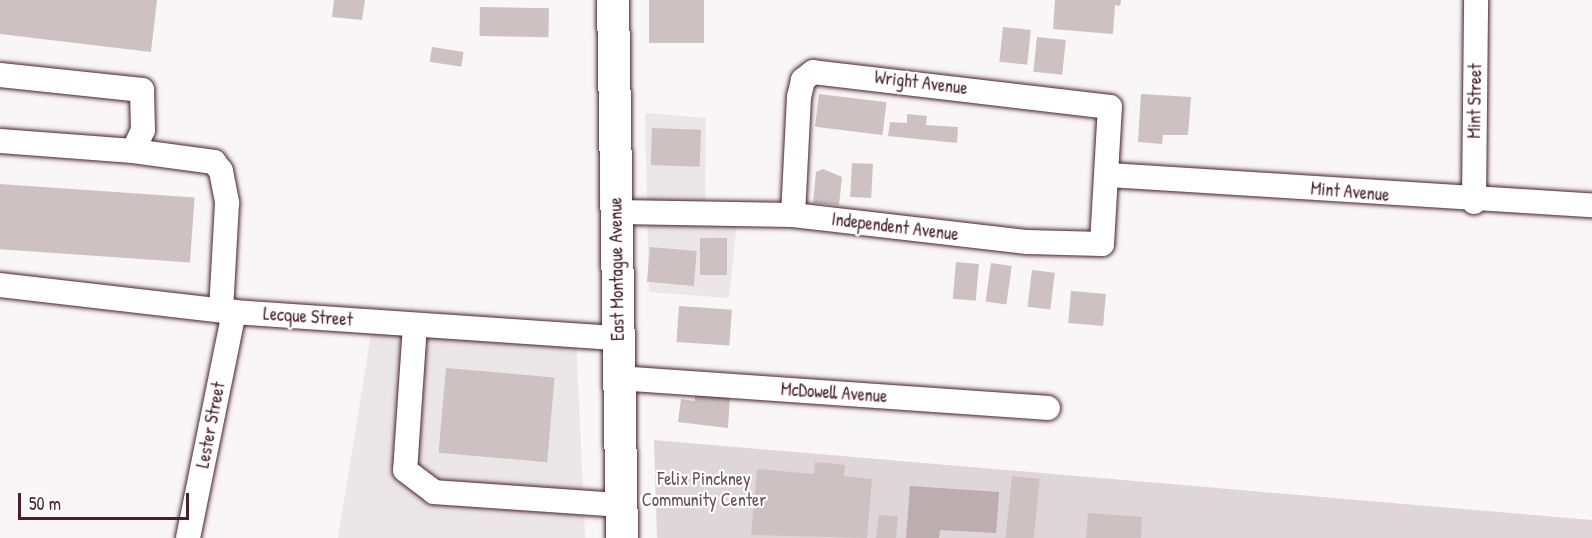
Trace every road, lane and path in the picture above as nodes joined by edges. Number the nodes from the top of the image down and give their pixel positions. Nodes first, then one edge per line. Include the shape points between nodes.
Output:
1 (613, 0) edge
2 (1476, 0) edge
3 (3, 75) edge
4 (3, 140) edge
5 (133, 151) junction
6 (1109, 175) junction
7 (1474, 202) junction
8 (1592, 206) edge
9 (617, 212) junction
10 (793, 215) junction
11 (0, 285) edge
12 (227, 311) junction
13 (415, 325) junction
14 (618, 338) junction
15 (619, 378) junction
16 (1048, 408) dead end
17 (621, 505) junction
18 (188, 538) edge
19 (622, 538) edge

1 - 9 main road, East Montague Avenue
2 - 7 street, Mint Street
3 - 5 street via 142,90 143,130
4 - 5 street, Lester Street
5 - 12 street, Lester Street via 214,162 221,171 228,203
6 - 7 street, Mint Avenue
6 - 10 street, Independent Avenue via 1102,244 1027,243
6 - 10 street, Wright Avenue via 1110,107 827,70 803,80 799,97
7 - 8 street, Mint Avenue
9 - 10 street, Independent Avenue
9 - 14 main road, East Montague Avenue
11 - 12 street, Lecque Street
12 - 13 street, Lecque Street
12 - 18 street, Lester Street
13 - 14 street, Lecque Street
13 - 17 street via 405,470 434,492
14 - 15 main road, East Montague Avenue
15 - 16 street, McDowell Avenue
15 - 17 main road, East Montague Avenue
17 - 19 main road, East Montague Avenue

